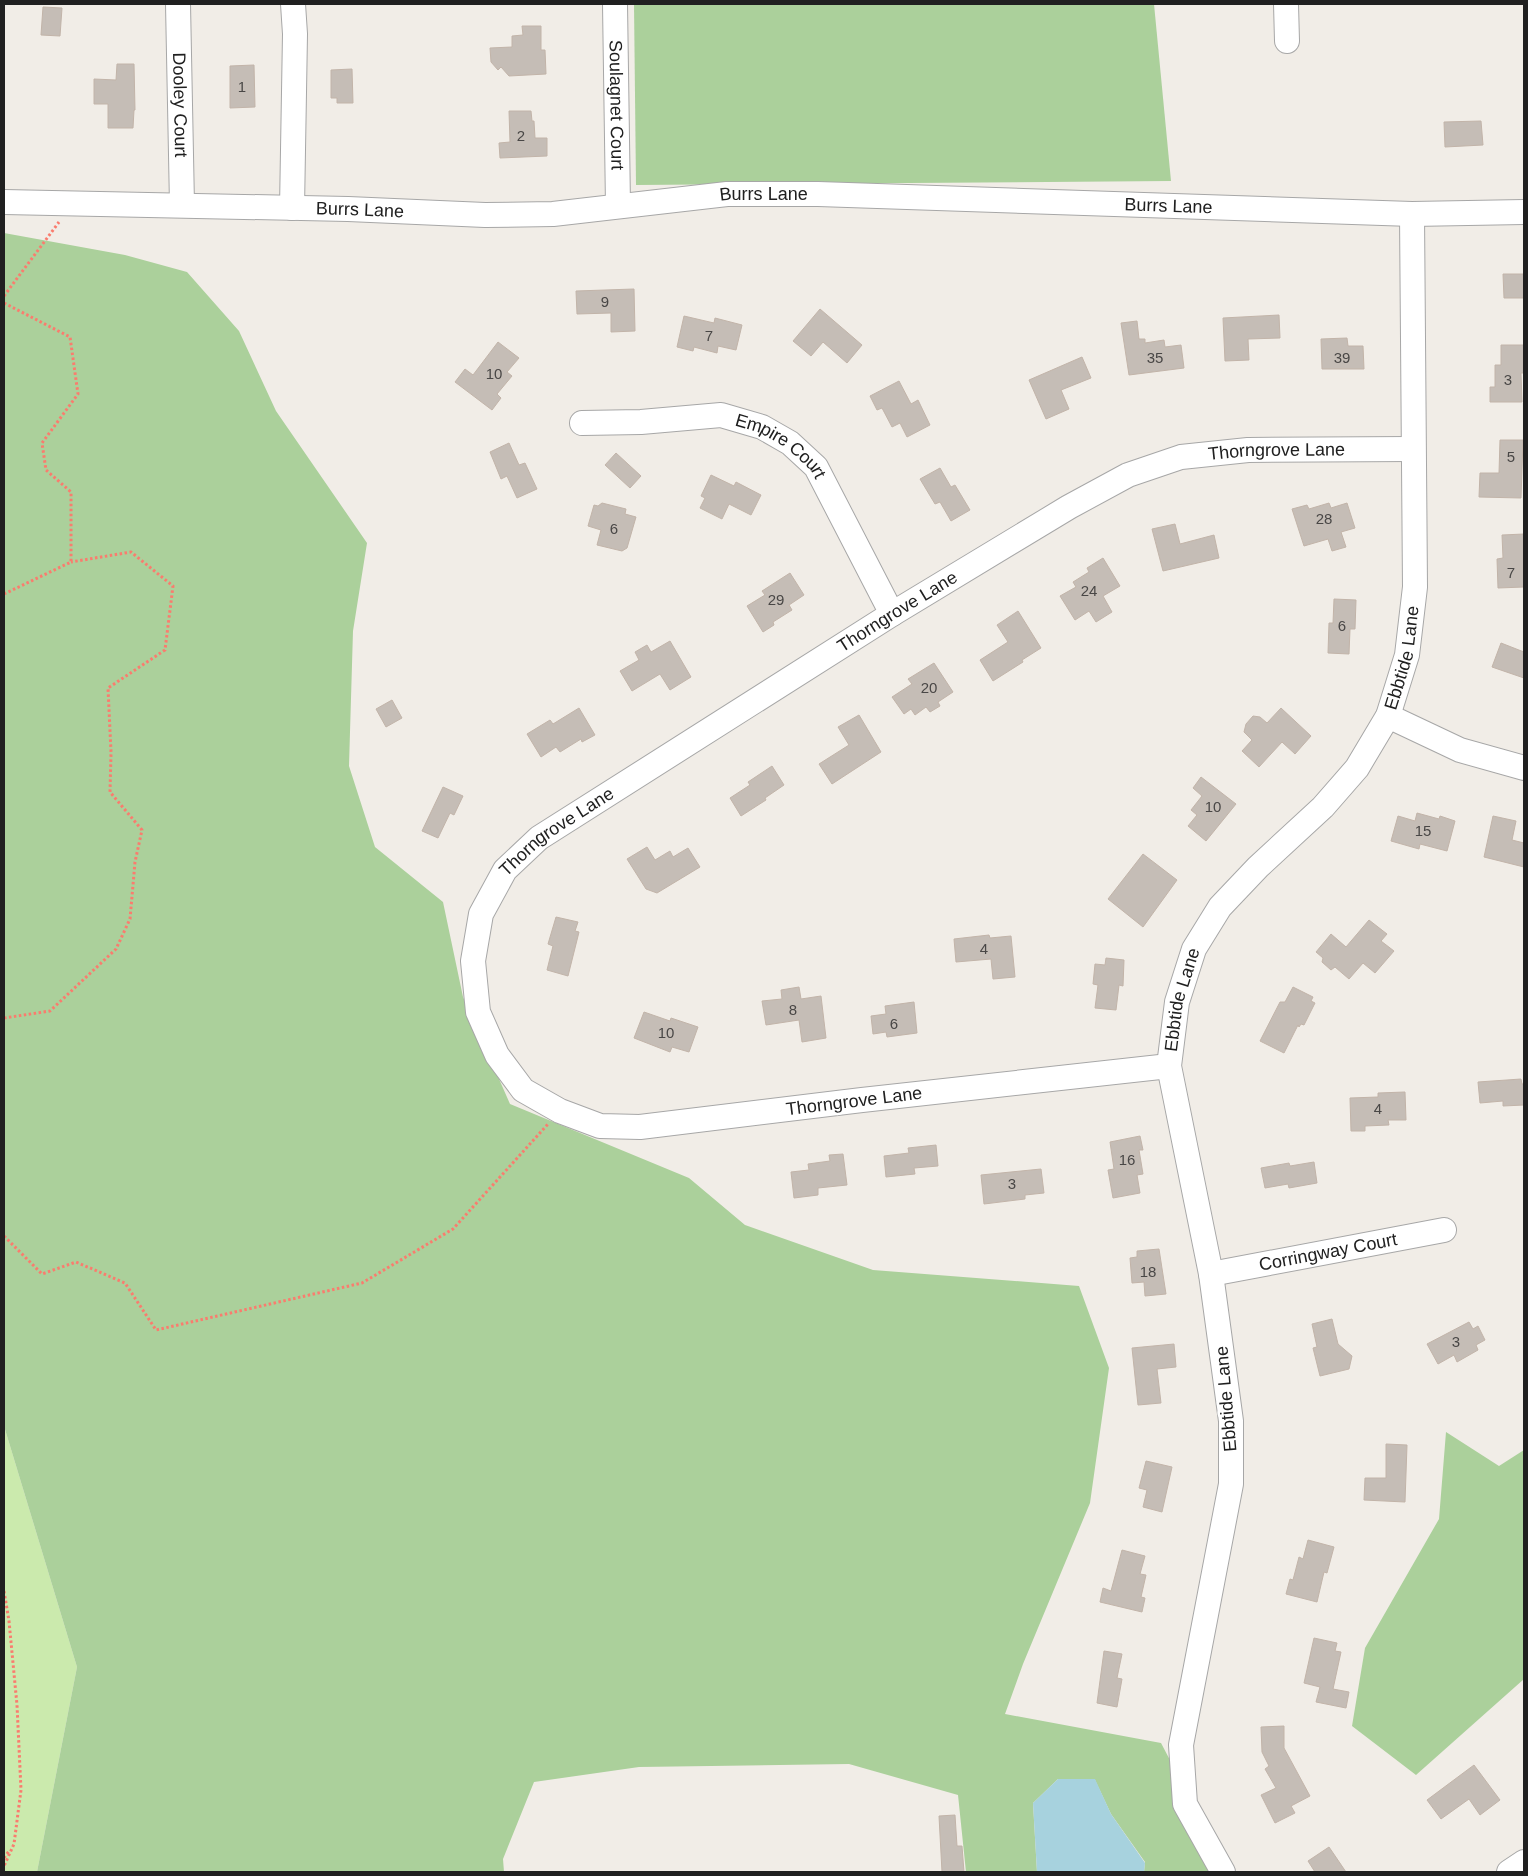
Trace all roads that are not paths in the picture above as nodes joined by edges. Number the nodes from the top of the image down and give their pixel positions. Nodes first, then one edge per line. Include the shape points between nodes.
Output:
1 (178, 4) edge
2 (293, 4) edge
3 (615, 4) edge
4 (1286, 4) edge
5 (1287, 41) dead end
6 (4, 202) edge
7 (182, 206) junction
8 (618, 206) junction
9 (292, 208) junction
10 (1524, 212) edge
11 (1412, 214) junction
12 (582, 423) dead end
13 (1412, 449) junction
14 (892, 614) junction
15 (1388, 716) junction
16 (1524, 768) edge
17 (1169, 1066) junction
18 (1444, 1230) dead end
19 (1211, 1274) junction
20 (1524, 1862) edge
21 (1224, 1872) edge
22 (1508, 1872) edge

1 - 7 street, Dooley Court
2 - 9 street
3 - 8 street, Soulagnet Court
4 - 5 street
6 - 7 street, Burrs Lane
7 - 9 street, Burrs Lane
8 - 9 street, Burrs Lane via 553,214 485,215
8 - 11 street, Burrs Lane via 727,194 818,194
10 - 11 street, Burrs Lane
11 - 13 street, Ebbtide Lane
12 - 14 street, Empire Court via 721,415 762,427 790,443 816,467
13 - 14 street, Thorngrove Lane via 1248,450 1181,458 1128,475
13 - 15 street, Ebbtide Lane via 1414,587 1407,655
14 - 17 street, Thorngrove Lane via 539,838 505,870 481,914 473,961 478,1012 497,1055 523,1090 560,1111 600,1126 640,1127
15 - 16 street via 1460,750
15 - 17 street, Ebbtide Lane via 1357,768 1323,807 1220,907 1191,958 1177,1002
17 - 19 street, Ebbtide Lane
18 - 19 street, Corringway Court
19 - 21 street, Ebbtide Lane via 1231,1421 1231,1484 1181,1745 1185,1804
20 - 22 street

